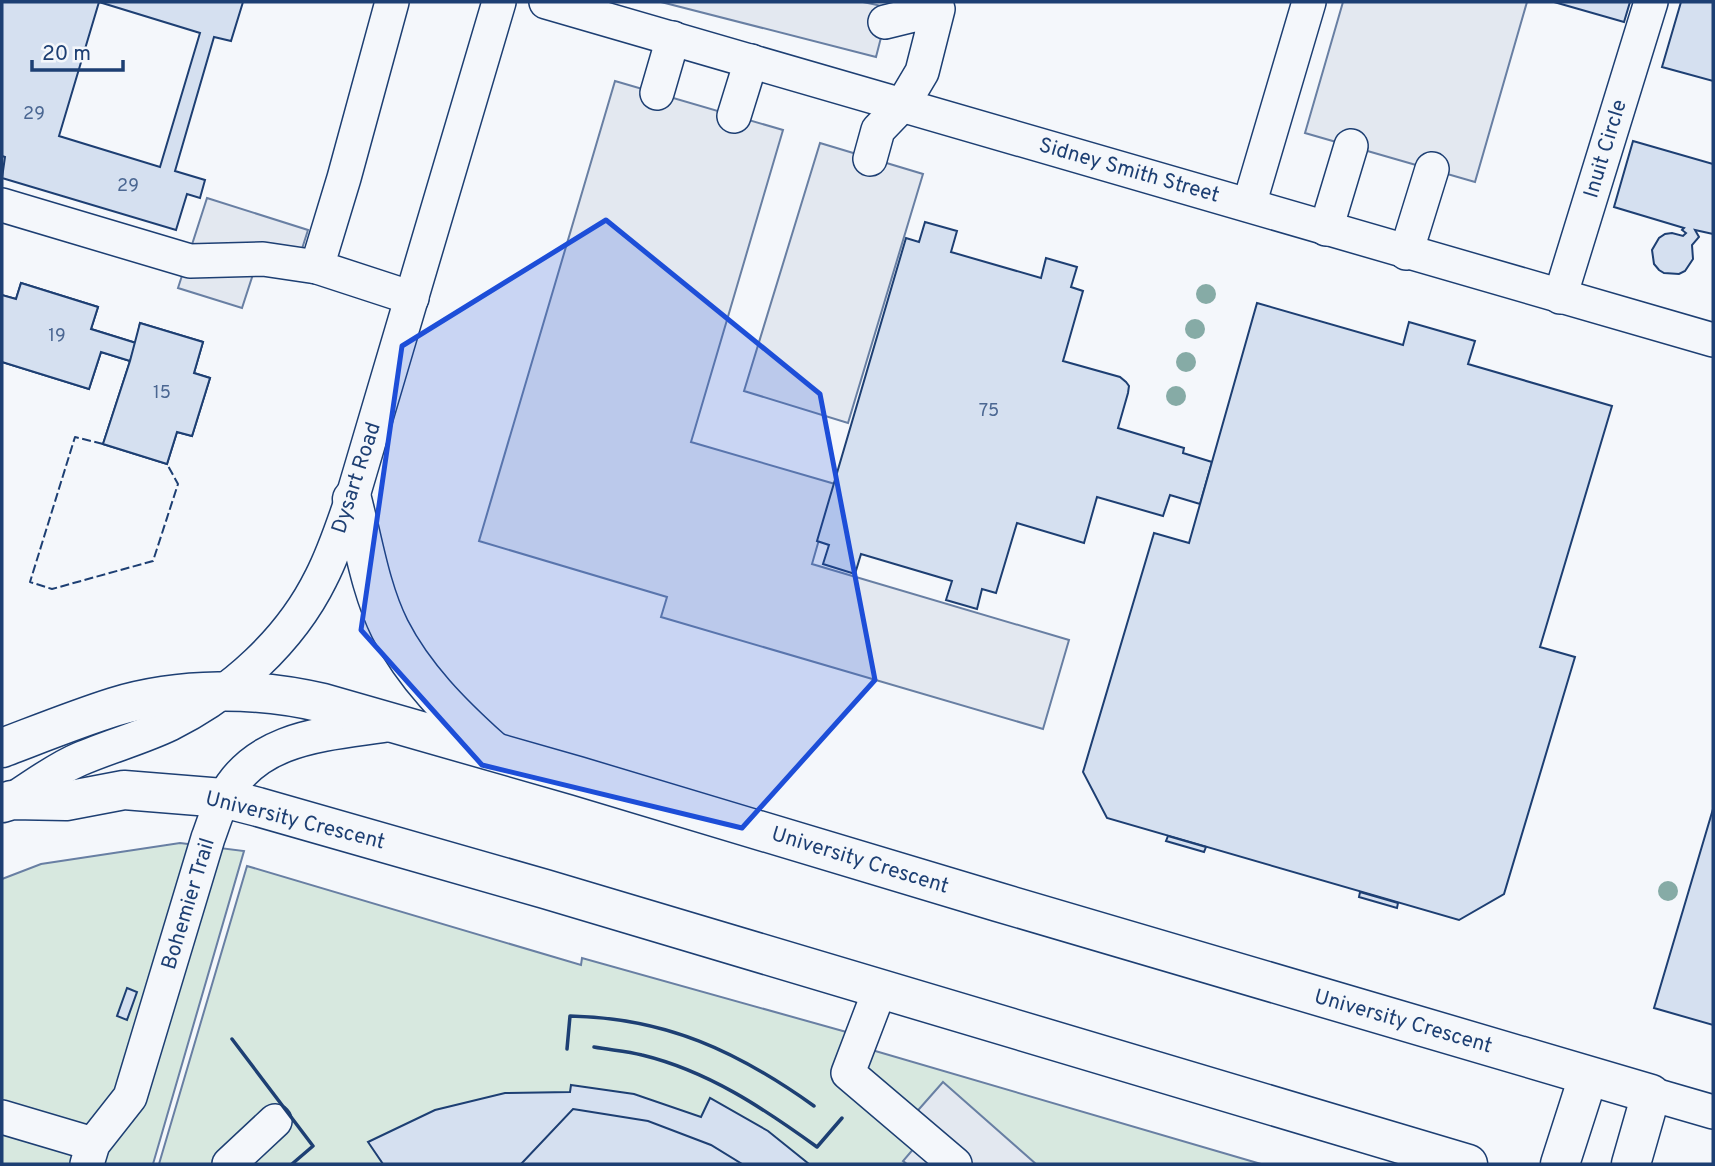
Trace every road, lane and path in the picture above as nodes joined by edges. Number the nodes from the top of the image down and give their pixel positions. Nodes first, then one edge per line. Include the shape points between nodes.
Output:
1 (393, 2) edge
2 (499, 2) edge
3 (546, 2) edge
4 (1309, 2) edge
5 (1651, 2) edge
6 (940, 5) edge
7 (885, 22) dead end
8 (673, 38) junction
9 (751, 61) junction
10 (657, 93) dead end
11 (902, 104) junction
12 (734, 116) dead end
13 (1351, 146) dead end
14 (870, 159) dead end
15 (1432, 170) dead end
16 (2, 205) edge
17 (1249, 205) junction
18 (1326, 229) junction
19 (1406, 253) junction
20 (317, 267) junction
21 (1560, 297) junction
22 (412, 298) junction
23 (1713, 340) edge
24 (352, 499) junction
25 (219, 693) junction
26 (393, 724) junction
27 (2, 748) edge
28 (495, 753) junction
29 (223, 798) junction
30 (7, 802) edge
31 (880, 989) junction
32 (1588, 1077) junction
33 (1651, 1094) junction
34 (1713, 1112) edge
35 (2, 1117) edge
36 (275, 1121) dead end
37 (1375, 1136) junction
38 (90, 1154) edge
39 (229, 1164) edge
40 (955, 1164) edge
41 (1407, 1164) edge
42 (1468, 1164) edge
43 (1560, 1164) edge
44 (1631, 1164) edge

1 - 20 street
2 - 22 street, Dysart Road
3 - 8 street, Sidney Smith Street
4 - 17 street
5 - 21 street, Inuit Circle
6 - 7 street
6 - 11 street via 922,72
8 - 9 street, Sidney Smith Street
8 - 10 street
9 - 11 street, Sidney Smith Street
9 - 12 street
11 - 14 street via 878,130
11 - 17 street, Sidney Smith Street
13 - 18 street
15 - 19 street
16 - 20 street via 190,261 263,259
17 - 18 street, Sidney Smith Street
18 - 19 street, Sidney Smith Street
19 - 21 street, Sidney Smith Street
20 - 22 street
21 - 23 street, Sidney Smith Street
22 - 24 street, Dysart Road
24 - 25 street, Dysart Road via 321,578 298,617 267,653
24 - 28 main road via 389,628 426,683
25 - 26 main road, University Crescent via 299,697
25 - 27 main road, University Crescent via 126,704
25 - 30 street, Dysart Road via 149,733 77,760
26 - 28 main road, University Crescent
26 - 29 street, Bohemier Trail via 280,746 243,771
28 - 32 main road, University Crescent
29 - 30 main road, University Crescent via 124,790 66,801
29 - 31 main road, University Crescent
29 - 38 street, Bohemier Trail via 130,1097
31 - 37 main road, University Crescent
31 - 40 street via 848,1073
32 - 33 main road, University Crescent
32 - 43 main road
33 - 34 street, University Crescent
33 - 44 main road
35 - 38 street, Bohemier Trail
36 - 39 street
37 - 41 main road
37 - 42 main road, University Crescent

